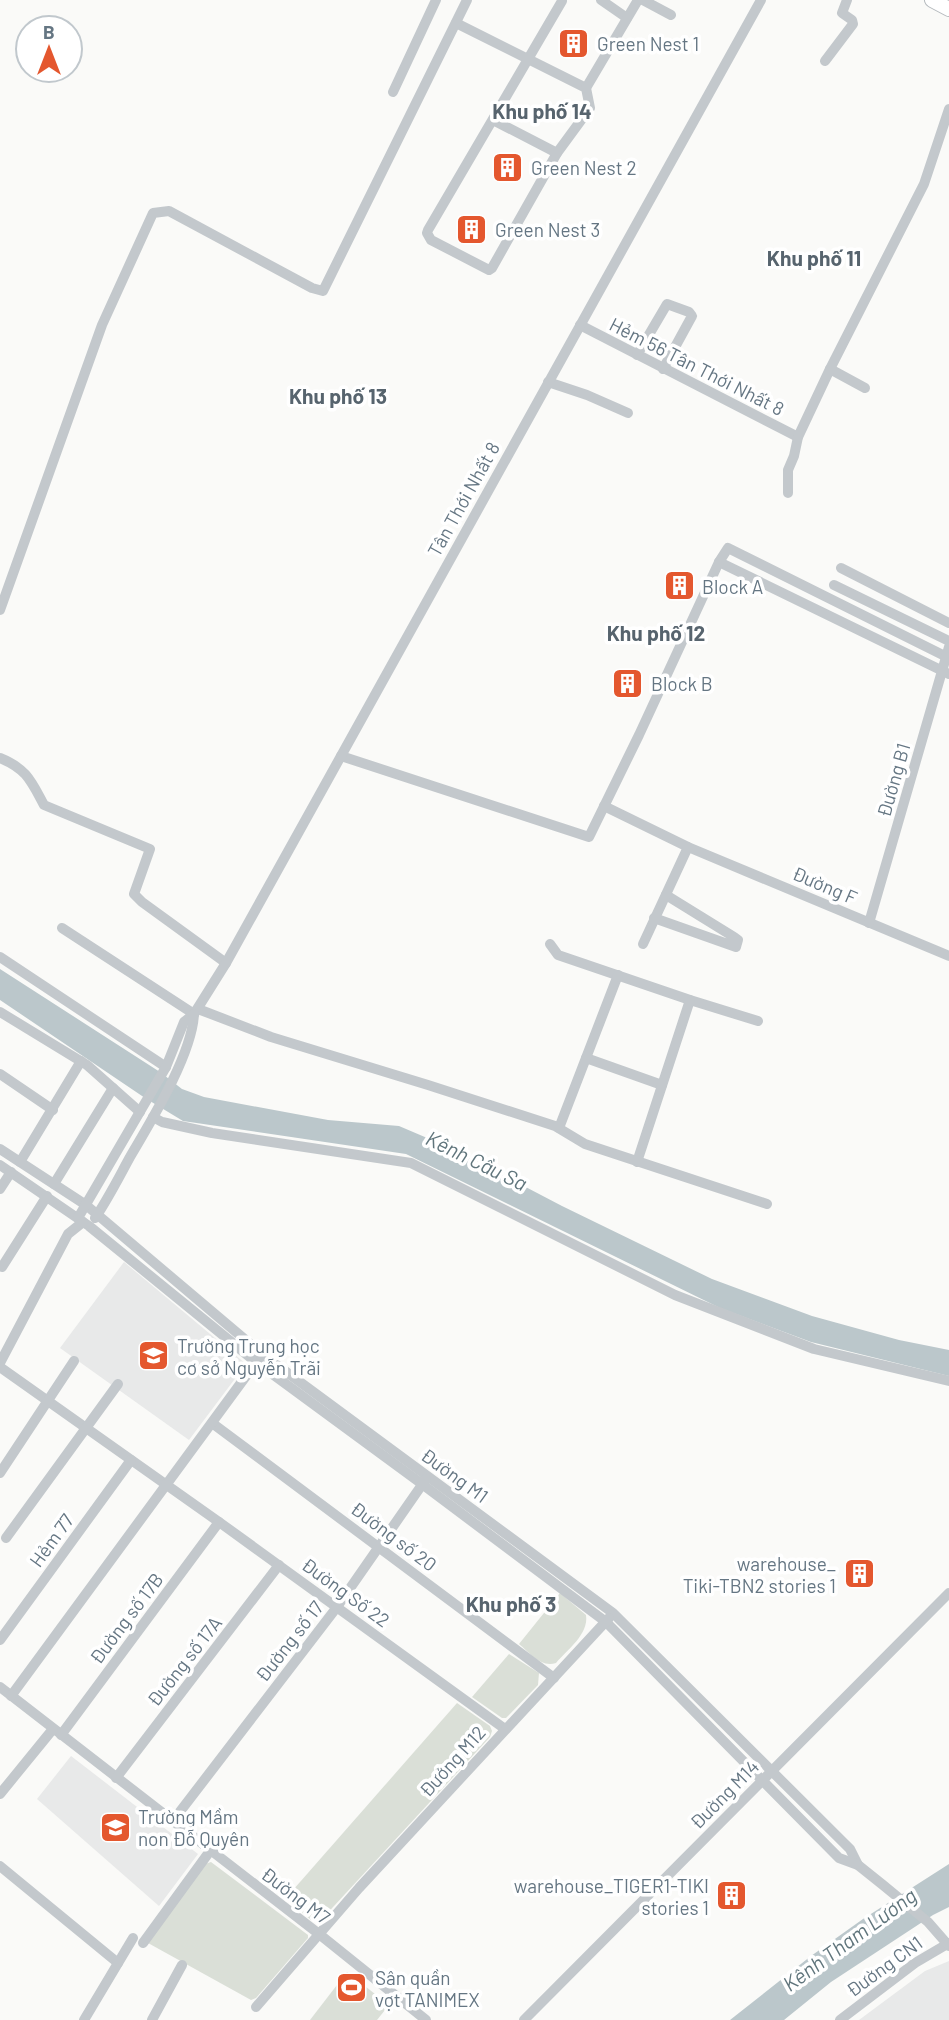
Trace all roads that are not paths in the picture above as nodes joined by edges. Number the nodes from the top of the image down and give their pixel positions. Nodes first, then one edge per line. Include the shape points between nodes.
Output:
1 (436, 0) edge
2 (467, 0) edge
3 (601, 0) edge
4 (638, 0) edge
5 (643, 0) edge
6 (761, 0) edge
7 (847, 0) edge
8 (932, 0) edge
9 (562, 1) edge
10 (949, 9) edge
11 (671, 15) dead end
12 (627, 18) junction
13 (456, 23) junction
14 (528, 59) junction
15 (825, 61) dead end
16 (586, 89) junction
17 (393, 92) dead end
18 (949, 109) edge
19 (493, 120) junction
20 (557, 153) junction
21 (580, 326) junction
22 (637, 355) junction
23 (663, 369) junction
24 (830, 369) junction
25 (548, 382) junction
26 (865, 388) dead end
27 (628, 413) dead end
28 (798, 437) junction
29 (788, 492) dead end
30 (719, 562) junction
31 (841, 568) dead end
32 (834, 585) dead end
33 (0, 610) edge
34 (949, 624) edge
35 (949, 641) edge
36 (948, 654) edge
37 (945, 672) edge
38 (341, 756) junction
39 (0, 758) edge
40 (604, 806) junction
41 (688, 847) junction
42 (666, 895) junction
43 (654, 918) junction
44 (869, 923) junction
45 (62, 928) dead end
46 (550, 944) dead end
47 (643, 944) dead end
48 (949, 956) edge
49 (0, 957) edge
50 (226, 963) junction
51 (618, 975) junction
52 (690, 1000) junction
53 (196, 1011) junction
54 (0, 1012) edge
55 (758, 1021) dead end
56 (586, 1058) junction
57 (81, 1061) junction
58 (171, 1069) junction
59 (0, 1074) edge
60 (662, 1085) junction
61 (113, 1087) junction
62 (53, 1110) junction
63 (140, 1112) junction
64 (153, 1117) junction
65 (559, 1128) junction
66 (0, 1149) edge
67 (20, 1162) junction
68 (637, 1162) junction
69 (0, 1165) edge
70 (11, 1172) junction
71 (54, 1185) junction
72 (0, 1189) edge
73 (47, 1196) junction
74 (767, 1204) dead end
75 (86, 1205) junction
76 (98, 1214) junction
77 (83, 1222) junction
78 (2, 1267) edge
79 (259, 1358) junction
80 (74, 1361) dead end
81 (0, 1365) edge
82 (949, 1381) edge
83 (118, 1384) dead end
84 (48, 1401) junction
85 (212, 1423) junction
86 (85, 1427) junction
87 (131, 1460) junction
88 (0, 1473) edge
89 (425, 1480) junction
90 (166, 1485) junction
91 (219, 1522) junction
92 (6, 1538) dead end
93 (379, 1546) junction
94 (279, 1566) junction
95 (949, 1593) edge
96 (337, 1607) junction
97 (610, 1617) junction
98 (0, 1640) edge
99 (554, 1678) junction
100 (0, 1688) edge
101 (11, 1696) junction
102 (505, 1729) junction
103 (57, 1732) junction
104 (772, 1771) junction
105 (116, 1778) junction
106 (762, 1780) junction
107 (0, 1794) edge
108 (172, 1822) junction
109 (210, 1851) junction
110 (858, 1865) junction
111 (0, 1866) edge
112 (319, 1934) junction
113 (948, 1944) edge
114 (118, 1963) junction
115 (182, 1965) dead end
116 (256, 2007) dead end
117 (84, 2020) edge
118 (152, 2020) edge
119 (426, 2020) edge
120 (524, 2020) edge
121 (840, 2020) edge

1 - 17 street
2 - 13 street
3 - 12 street
4 - 12 street
5 - 11 street
6 - 21 street, Tân Thới Nhất 8
7 - 15 street via 842,13 853,24
8 - 10 main road
9 - 14 street
12 - 16 street
13 - 14 street
13 - 33 street via 323,291 169,211 153,213 102,325
14 - 16 street
14 - 19 street
16 - 20 street via 590,108
18 - 24 street via 924,184
19 - 20 street
19 - 20 street via 427,233 431,240 483,269 492,268
21 - 22 street, Hẻm 56 Tân Thới Nhất 8
21 - 25 street, Tân Thới Nhất 8
22 - 23 street, Hẻm 56 Tân Thới Nhất 8
22 - 23 street via 667,304 689,312 692,316
23 - 28 street, Hẻm 56 Tân Thới Nhất 8
24 - 26 street
24 - 28 street
25 - 27 street
25 - 38 street, Tân Thới Nhất 8
28 - 29 street via 788,470
30 - 36 street via 728,548
30 - 37 street
30 - 40 street
31 - 34 street
32 - 35 street
36 - 37 street, Đường B1
37 - 44 street, Đường B1
38 - 40 street via 589,837
38 - 50 street, Tân Thới Nhất 8
39 - 50 street via 28,775 44,805 150,849 134,894
40 - 41 street, Đường F
41 - 42 street
41 - 44 street, Đường F
42 - 43 street
42 - 43 street via 734,937 736,947
43 - 47 street
44 - 48 street, Đường F
45 - 53 street
46 - 51 street via 558,955
49 - 58 street
50 - 53 street, Tân Thới Nhất 8
51 - 52 street
51 - 56 street
52 - 55 street
52 - 60 street
53 - 58 street, Tân Thới Nhất 8 via 184,1022
53 - 65 street
54 - 57 street
56 - 60 street
56 - 65 street
57 - 61 street
57 - 62 street
58 - 63 street
58 - 64 street
59 - 62 street
60 - 68 street
61 - 63 street
61 - 71 street
62 - 67 street
63 - 75 street
64 - 76 street
64 - 82 street via 212,1133 411,1163 675,1294 814,1349
65 - 68 street via 584,1144
66 - 67 street, Đường M1
67 - 71 street, Đường M1
68 - 74 street
69 - 70 street, Đường M1
70 - 72 street
70 - 73 street, Đường M1
71 - 75 street, Đường M1
73 - 77 street, Đường M1
73 - 78 street
75 - 76 street, Đường M1
75 - 77 street
76 - 77 street
76 - 79 street, Đường M1
77 - 79 street, Đường M1
77 - 81 street via 68,1234
79 - 85 street
79 - 89 street, Đường M1
80 - 84 street
81 - 84 street, Đường Số 22
83 - 86 street
84 - 86 street, Đường Số 22
84 - 88 street
85 - 90 street
85 - 93 street, Đường số 20
86 - 87 street, Đường Số 22
86 - 92 street
87 - 90 street, Đường Số 22
87 - 98 street, Hẻm 77
89 - 93 street, Đường số 17
89 - 97 street, Đường M1
90 - 91 street, Đường Số 22
90 - 101 street
91 - 94 street, Đường Số 22
91 - 103 street, Đường số 17B
93 - 96 street, Đường số 17
93 - 99 street, Đường số 20
94 - 96 street, Đường Số 22
94 - 105 street, Đường số 17A
95 - 104 street, Đường M14
96 - 102 street, Đường Số 22
96 - 108 street, Đường số 17
97 - 99 street, Đướng M12
97 - 104 street, Đường M1
97 - 106 street, Đường M1
99 - 102 street, Đướng M12
100 - 101 street, Đường M7
101 - 103 street, Đường M7
102 - 112 street, Đướng M12
103 - 105 street, Đường M7
103 - 107 street, Đường số 17B
104 - 106 street, Đường M14
104 - 110 street, Đường M1 via 850,1849
105 - 108 street, Đường M7
106 - 110 street, Đường M1 via 839,1858
106 - 120 street, Đường M14
108 - 109 street, Đường M7
109 - 112 street, Đường M7
109 - 114 street
110 - 113 street, Đường M1
111 - 114 street
112 - 116 street, Đướng M12
112 - 119 street, Đường M7
113 - 121 street, Đường CN1
114 - 117 street
115 - 118 street

